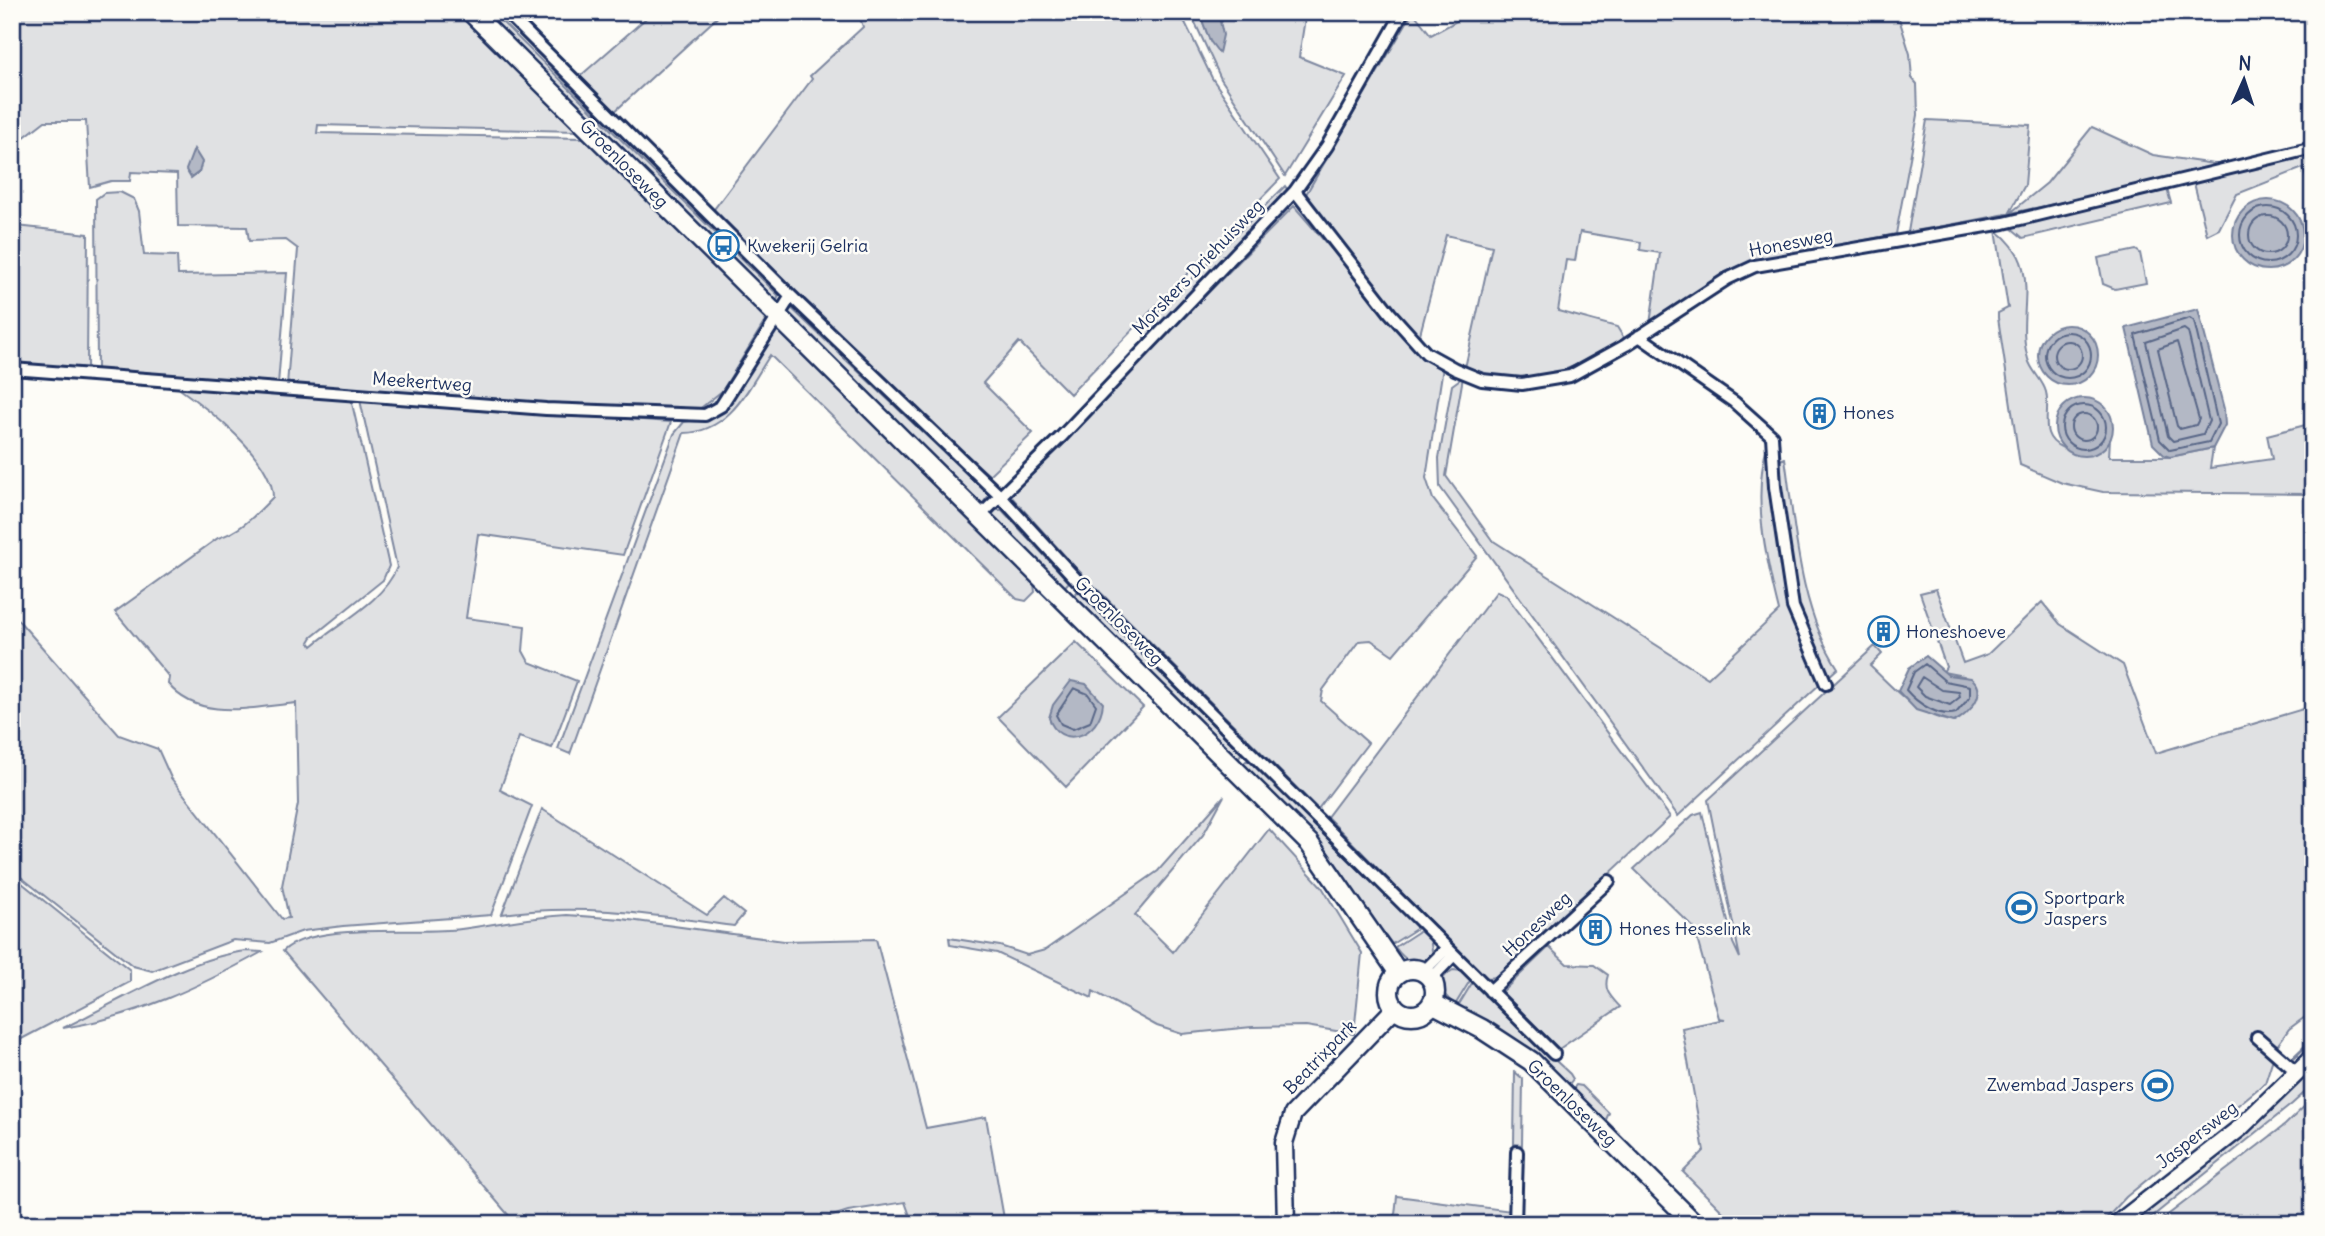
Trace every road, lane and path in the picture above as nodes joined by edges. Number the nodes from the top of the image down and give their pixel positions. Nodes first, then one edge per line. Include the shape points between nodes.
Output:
1 (471, 12) edge
2 (506, 12) edge
3 (1403, 12) edge
4 (2313, 148) edge
5 (1295, 191) junction
6 (790, 296) junction
7 (778, 316) junction
8 (1639, 336) junction
9 (12, 369) edge
10 (1000, 496) junction
11 (980, 516) junction
12 (1826, 684) dead end
13 (1609, 881) dead end
14 (1451, 951) junction
15 (1398, 972) junction
16 (1427, 975) junction
17 (1490, 991) junction
18 (1432, 1003) junction
19 (1395, 1009) junction
20 (2257, 1037) dead end
21 (1554, 1054) dead end
22 (2313, 1057) edge
23 (2298, 1073) junction
24 (1517, 1152) dead end
25 (1286, 1224) edge
26 (1515, 1224) edge
27 (1695, 1224) edge
28 (2117, 1224) edge

1 - 7 main road, Groenloseweg
2 - 6 street, Groenloseweg
3 - 5 street, Morskers Driehuisweg via 1327,146
4 - 8 street, Honesweg via 2004,223 1755,266
5 - 8 street, Honesweg via 1407,333 1426,352 1466,374 1500,383 1550,381 1570,376
5 - 10 street, Morskers Driehuisweg
6 - 7 street
6 - 10 street, Groenloseweg
7 - 9 street, Meekertweg via 721,406 705,415 546,409
7 - 11 main road, Groenloseweg
8 - 12 street via 1734,402 1772,436 1774,487 1793,607
10 - 11 street, Morskers Driehuisweg
10 - 14 street, Groenloseweg via 1077,580
11 - 15 main road, Groenloseweg via 1309,843
13 - 17 street, Honesweg
14 - 16 street
14 - 17 street, Groenloseweg
15 - 16 main road via 1411,968
15 - 19 main road via 1388,993
16 - 18 main road via 1435,988
17 - 21 street, Groenloseweg
18 - 19 main road via 1418,1014
18 - 27 main road, Groenloseweg via 1531,1061
19 - 25 street, Beatrixpark via 1293,1114 1284,1143
20 - 23 street
22 - 23 street, Jaspersweg
23 - 28 street, Jaspersweg via 2240,1128
24 - 26 street

